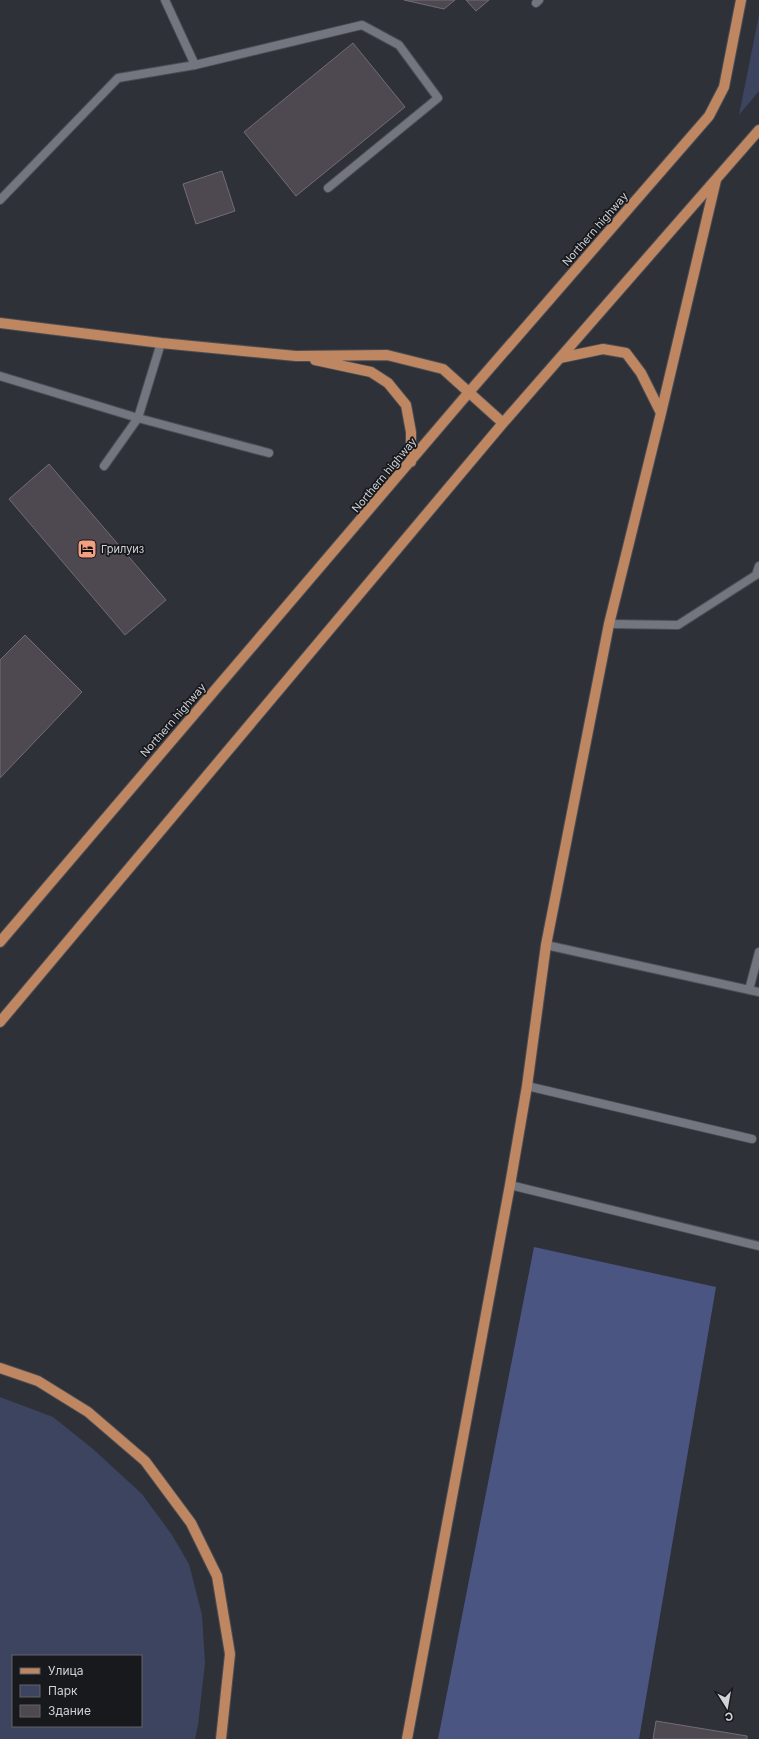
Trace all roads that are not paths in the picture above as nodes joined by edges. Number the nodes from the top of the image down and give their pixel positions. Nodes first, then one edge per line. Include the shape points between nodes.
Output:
1 (165, 0) edge
2 (741, 0) edge
3 (195, 65) junction
4 (759, 130) edge
5 (716, 180) junction
6 (328, 188) dead end
7 (0, 200) edge
8 (0, 323) edge
9 (161, 343) junction
10 (296, 356) junction
11 (560, 358) junction
12 (0, 376) edge
13 (470, 391) junction
14 (662, 413) junction
15 (138, 418) junction
16 (503, 423) junction
17 (269, 453) dead end
18 (411, 462) junction
19 (104, 466) dead end
20 (759, 566) edge
21 (757, 574) edge
22 (609, 624) junction
23 (0, 942) edge
24 (546, 945) junction
25 (759, 952) edge
26 (749, 990) junction
27 (759, 992) edge
28 (0, 1022) edge
29 (527, 1086) junction
30 (752, 1139) dead end
31 (510, 1185) junction
32 (759, 1246) edge
33 (0, 1368) edge
34 (221, 1739) edge
35 (407, 1739) edge

1 - 3 lane
2 - 13 main road, Northern highway via 724,87 709,116
3 - 6 lane via 362,25 399,45 438,98
3 - 7 lane via 118,78
4 - 5 main road
5 - 11 main road
5 - 14 main road
8 - 9 main road
9 - 10 main road
9 - 15 lane
10 - 13 main road via 387,355 443,369
10 - 18 main road via 371,372 388,383 406,406 411,432
11 - 14 main road via 603,349 626,353 641,373
11 - 16 main road
12 - 15 lane
13 - 16 main road
13 - 18 main road, Northern highway
14 - 22 main road
15 - 17 lane
15 - 19 lane
16 - 28 main road
18 - 23 main road, Northern highway
20 - 21 lane
21 - 22 lane via 678,625
22 - 24 main road
24 - 26 lane
24 - 29 main road
25 - 26 lane
26 - 27 lane
29 - 30 lane
29 - 31 main road
31 - 32 lane
31 - 35 main road
33 - 34 main road via 38,1381 88,1412 145,1461 191,1523 217,1576 230,1654

